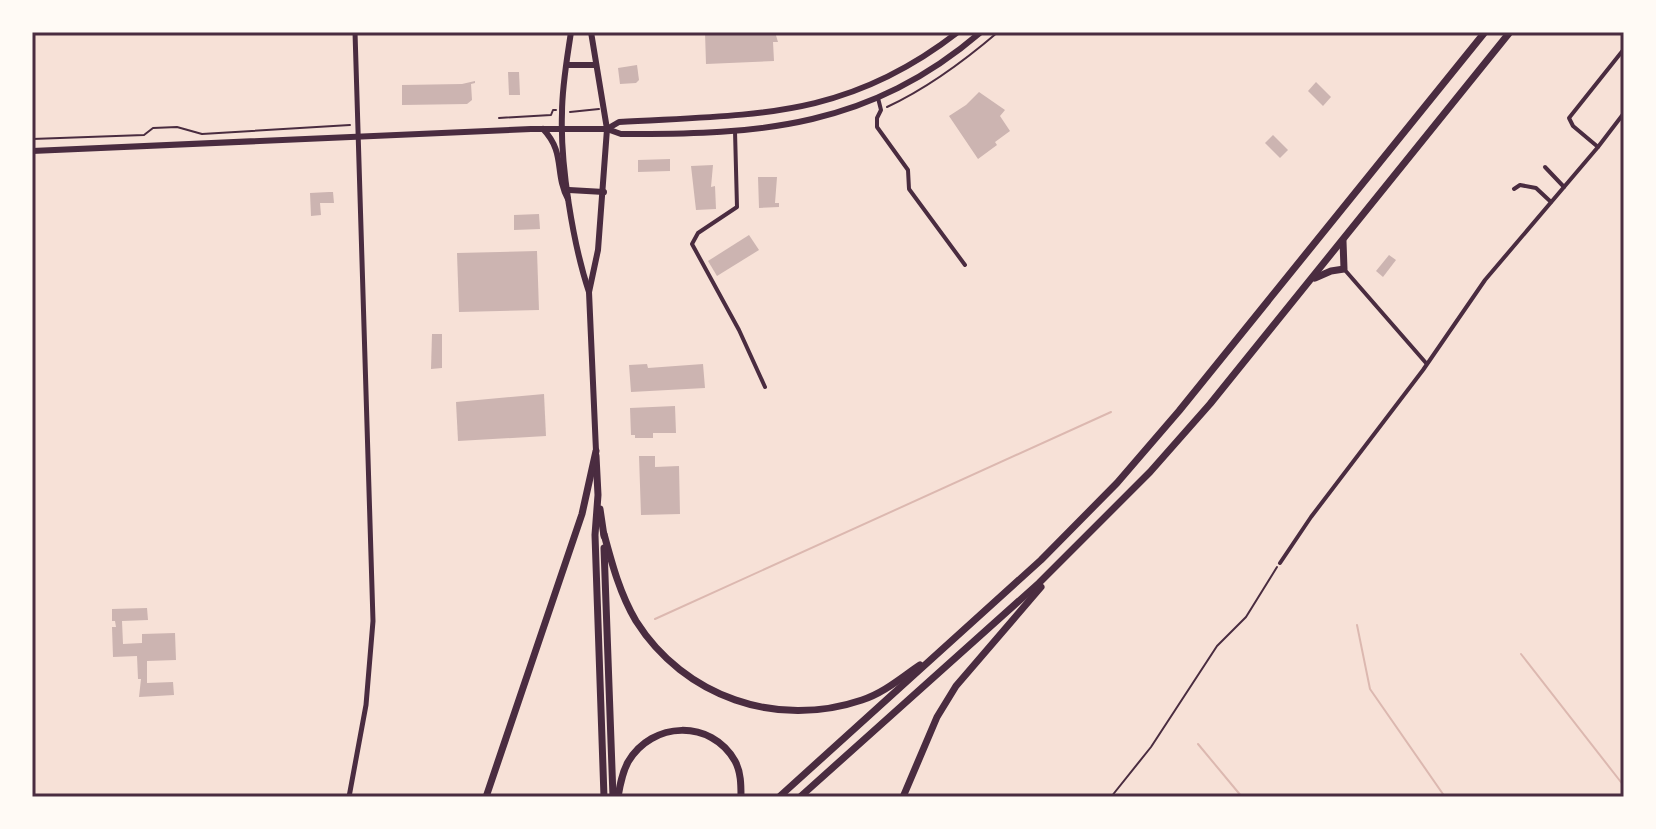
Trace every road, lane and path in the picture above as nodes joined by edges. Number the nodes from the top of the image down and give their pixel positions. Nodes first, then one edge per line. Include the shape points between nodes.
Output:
1 (355, 32) edge
2 (571, 32) edge
3 (591, 32) edge
4 (958, 32) edge
5 (998, 32) edge
6 (1485, 32) edge
7 (1510, 32) edge
8 (980, 33) edge
9 (944, 43) junction
10 (1624, 49) edge
11 (952, 55) junction
12 (567, 65) junction
13 (596, 65) junction
14 (878, 98) junction
15 (804, 107) junction
16 (604, 109) junction
17 (881, 110) junction
18 (562, 111) junction
19 (1624, 113) edge
20 (499, 118) dead end
21 (683, 118) junction
22 (798, 124) junction
23 (350, 125) dead end
24 (543, 129) junction
25 (562, 129) junction
26 (607, 129) junction
27 (735, 131) junction
28 (675, 133) junction
29 (358, 138) junction
30 (32, 139) edge
31 (1598, 147) junction
32 (32, 151) edge
33 (1545, 167) dead end
34 (1564, 187) junction
35 (1514, 189) dead end
36 (569, 190) junction
37 (604, 192) junction
38 (570, 202) junction
39 (1551, 202) junction
40 (1344, 239) junction
41 (965, 265) dead end
42 (1344, 269) junction
43 (1309, 281) junction
44 (589, 292) junction
45 (1426, 363) junction
46 (765, 387) dead end
47 (596, 451) junction
48 (598, 495) junction
49 (604, 534) junction
50 (1067, 557) junction
51 (1280, 563) joint
52 (945, 648) junction
53 (349, 797) edge
54 (486, 797) edge
55 (604, 797) edge
56 (615, 797) edge
57 (741, 797) edge
58 (779, 797) edge
59 (800, 797) edge
60 (903, 797) edge
61 (1111, 797) edge

1 - 29 street
2 - 12 main road
3 - 13 main road
4 - 9 main road
5 - 17 path via 919,92
6 - 52 highway via 1135,463 1068,534
7 - 40 highway
8 - 11 main road
9 - 11 main road
9 - 15 main road via 888,77
10 - 31 street via 1569,118
11 - 14 main road
12 - 13 main road
12 - 18 main road
13 - 16 main road
14 - 17 street
14 - 22 main road
15 - 21 main road
15 - 22 main road
16 - 18 path
16 - 26 main road
17 - 41 street via 877,127 908,170 909,189
18 - 20 path
18 - 25 main road
19 - 31 street
21 - 26 main road via 619,122
21 - 28 main road
22 - 27 main road
23 - 30 path via 202,134 153,128 144,135
24 - 25 main road
24 - 29 main road
24 - 38 main road via 556,143
25 - 26 main road
25 - 36 main road
26 - 28 main road via 621,134
26 - 37 main road
27 - 28 main road
27 - 46 street via 737,207 698,233 692,244
29 - 32 main road
29 - 53 street via 373,621 366,705
31 - 34 street
33 - 34 street
34 - 39 street
35 - 39 street via 1536,188
36 - 37 main road
36 - 38 main road
37 - 44 main road
38 - 44 main road
39 - 45 street via 1485,280
40 - 42 highway
40 - 43 highway
42 - 43 highway
42 - 45 street
43 - 50 highway via 1181,436
44 - 47 main road
45 - 51 street
47 - 48 highway
47 - 54 highway via 577,527
48 - 49 highway
48 - 55 highway
49 - 52 highway via 625,599 652,642 689,677 739,702 797,710 864,700
49 - 56 highway
50 - 59 highway
50 - 60 highway via 956,686
51 - 61 path via 1246,617 1217,646 1151,747
52 - 58 highway
56 - 57 highway via 637,749 662,732 679,729 699,732 726,749 739,771

